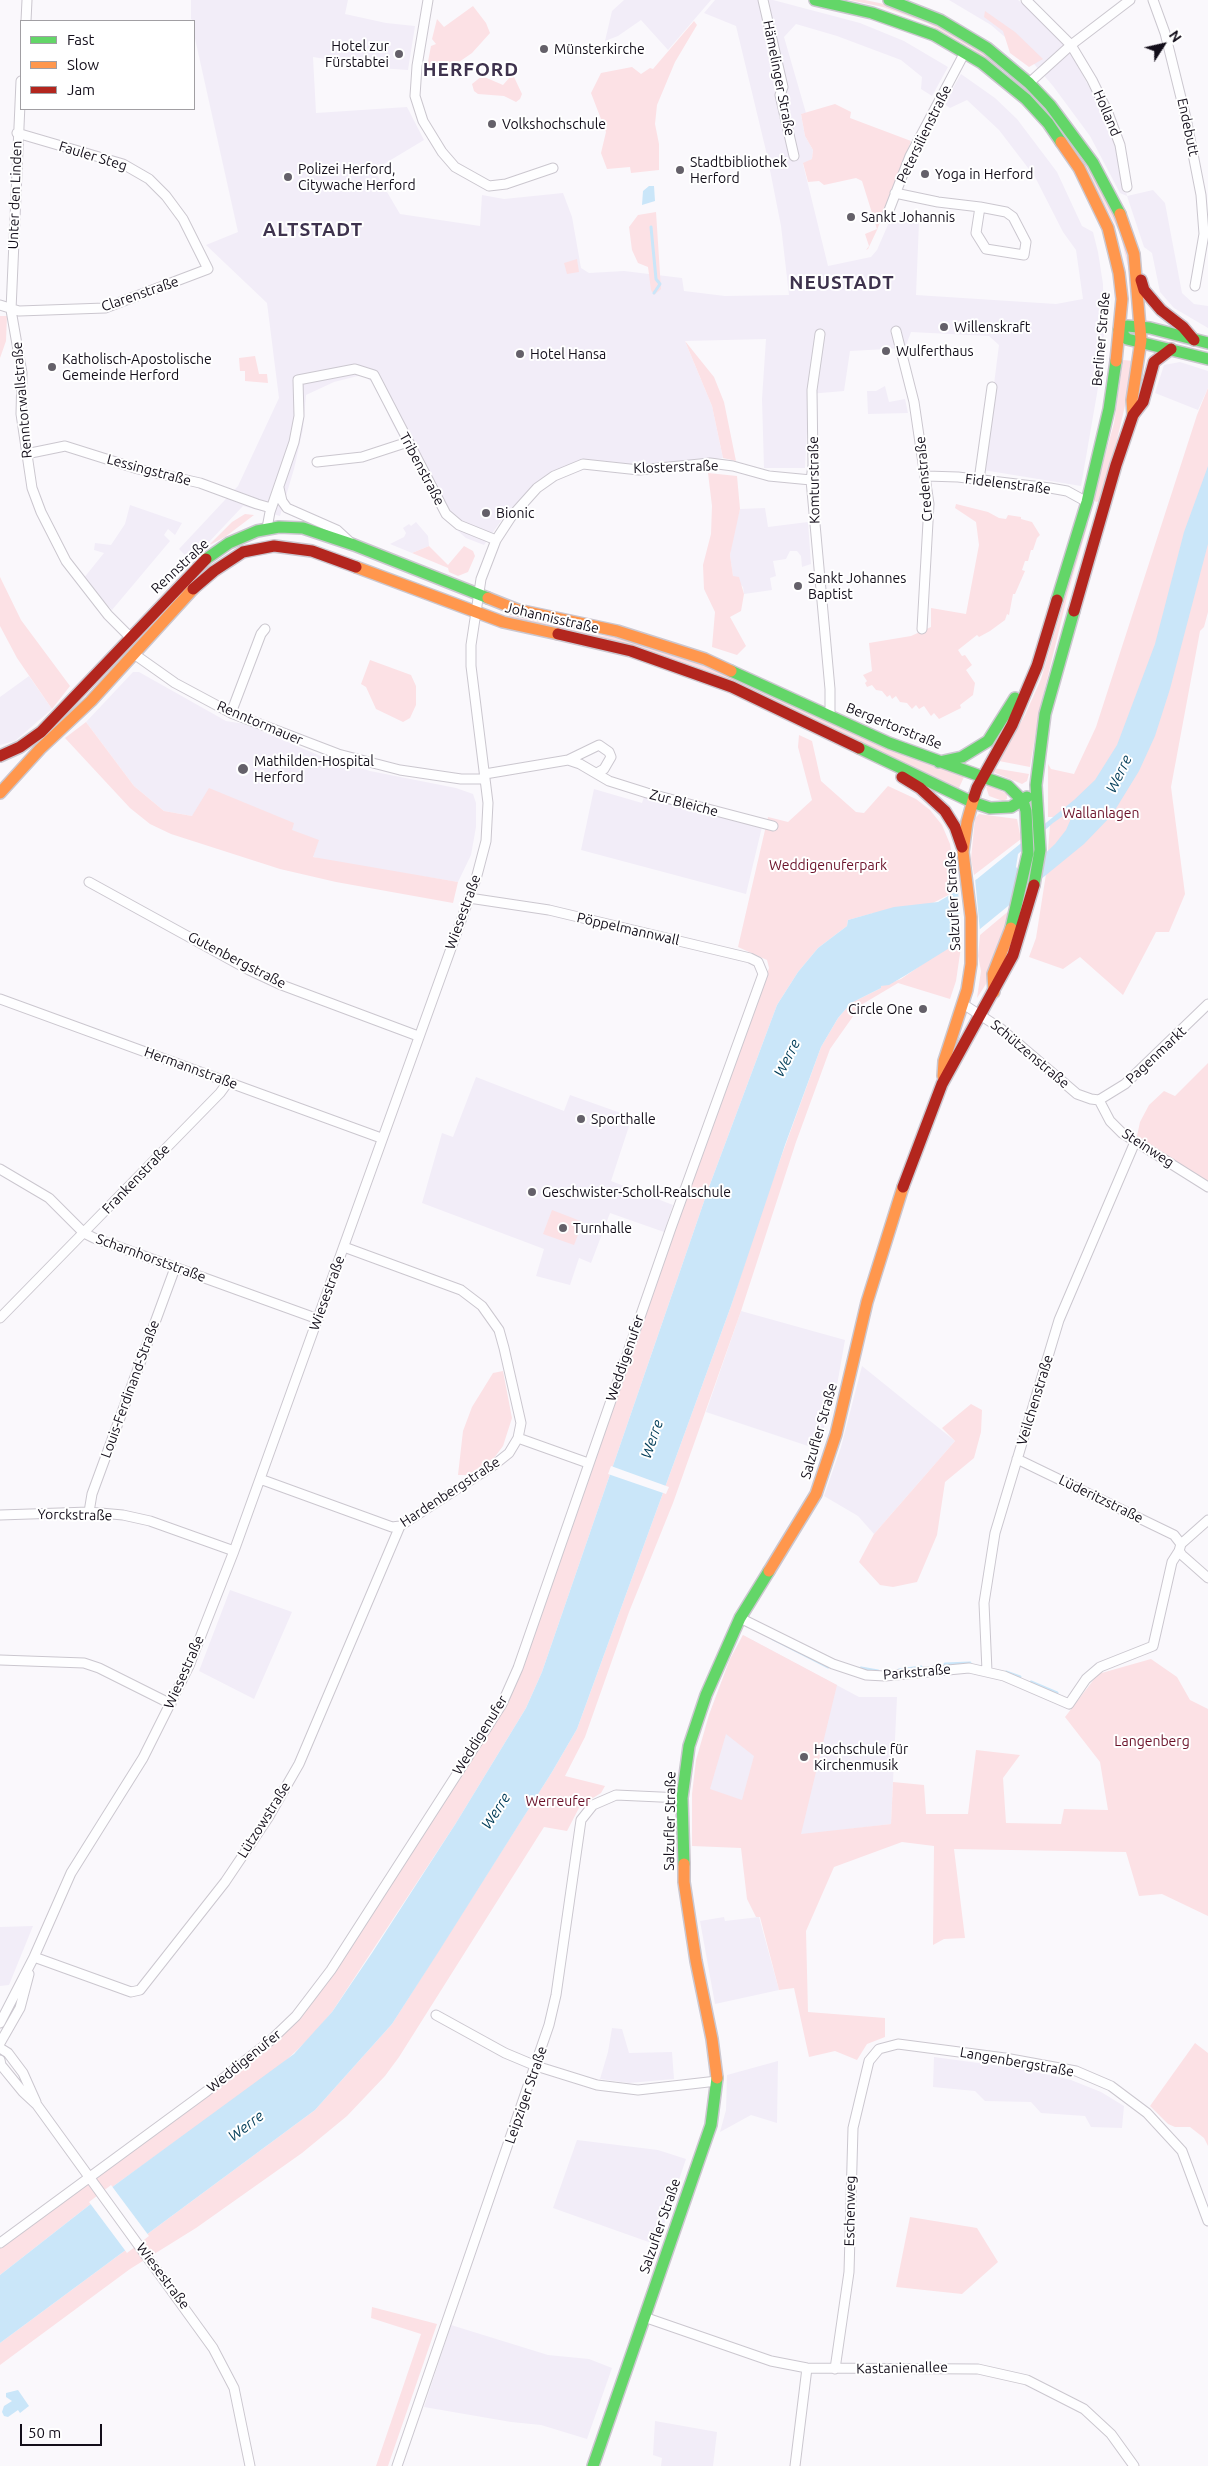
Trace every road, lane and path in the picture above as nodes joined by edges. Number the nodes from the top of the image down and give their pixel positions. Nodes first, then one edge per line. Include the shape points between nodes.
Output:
1 (27, 0) edge
2 (428, 0) edge
3 (763, 0) edge
4 (815, 0) edge
5 (1026, 0) edge
6 (1130, 0) edge
7 (1154, 0) edge
8 (894, 1) edge
9 (26, 20) edge
10 (1071, 45) junction
11 (965, 52) junction
12 (1029, 83) junction
13 (20, 96) edge
14 (17, 133) junction
15 (794, 156) dead end
16 (553, 168) dead end
17 (1127, 187) dead end
18 (895, 193) junction
19 (980, 207) junction
20 (886, 218) dead end
21 (1136, 268) junction
22 (208, 269) joint
23 (1194, 286) dead end
24 (0, 304) edge
25 (11, 310) junction
26 (1141, 327) junction
27 (1119, 330) junction
28 (896, 331) dead end
29 (820, 334) dead end
30 (1141, 340) junction
31 (1194, 340) junction
32 (1208, 343) edge
33 (1171, 349) junction
34 (1208, 359) edge
35 (992, 387) dead end
36 (1133, 415) junction
37 (408, 442) junction
38 (26, 454) junction
39 (317, 462) dead end
40 (926, 476) junction
41 (811, 480) junction
42 (979, 480) junction
43 (279, 488) junction
44 (1087, 502) junction
45 (272, 508) junction
46 (267, 528) junction
47 (496, 540) junction
48 (354, 546) junction
49 (263, 547) junction
50 (1093, 548) junction
51 (478, 594) junction
52 (474, 612) junction
53 (266, 629) dead end
54 (922, 629) dead end
55 (131, 638) junction
56 (134, 654) junction
57 (1030, 682) junction
58 (231, 713) junction
59 (830, 716) junction
60 (41, 732) junction
61 (0, 756) edge
62 (880, 758) junction
63 (568, 760) junction
64 (938, 762) junction
65 (990, 764) joint
66 (0, 773) edge
67 (598, 773) junction
68 (982, 776) junction
69 (485, 777) junction
70 (10, 780) junction
71 (1036, 785) junction
72 (0, 793) edge
73 (1023, 801) junction
74 (972, 802) junction
75 (773, 826) dead end
76 (963, 852) junction
77 (89, 882) dead end
78 (469, 898) junction
79 (758, 987) joint
80 (994, 992) junction
81 (0, 999) edge
82 (963, 1004) junction
83 (1208, 1004) edge
84 (981, 1015) junction
85 (418, 1036) junction
86 (228, 1082) junction
87 (942, 1084) junction
88 (1098, 1100) junction
89 (381, 1138) junction
90 (1135, 1142) junction
91 (0, 1169) edge
92 (1208, 1187) edge
93 (84, 1233) junction
94 (344, 1247) junction
95 (175, 1268) junction
96 (0, 1318) edge
97 (318, 1319) junction
98 (518, 1438) junction
99 (1017, 1459) junction
100 (588, 1462) junction
101 (260, 1479) junction
102 (89, 1512) junction
103 (0, 1515) edge
104 (1208, 1520) edge
105 (400, 1526) junction
106 (1180, 1548) junction
107 (234, 1551) junction
108 (1208, 1578) edge
109 (740, 1618) junction
110 (0, 1660) edge
111 (987, 1671) junction
112 (171, 1704) junction
113 (682, 1798) junction
114 (34, 1957) junction
115 (436, 2015) dead end
116 (0, 2023) edge
117 (0, 2043) edge
118 (0, 2048) edge
119 (873, 2055) joint
120 (0, 2060) edge
121 (536, 2066) junction
122 (717, 2080) junction
123 (37, 2105) junction
124 (89, 2177) junction
125 (1208, 2221) edge
126 (0, 2243) edge
127 (644, 2317) junction
128 (807, 2368) junction
129 (835, 2369) junction
130 (250, 2466) edge
131 (397, 2466) edge
132 (592, 2466) edge
133 (796, 2466) edge
134 (1134, 2466) edge

1 - 9 street
2 - 16 street via 415,96 437,144 455,167 489,186 506,184
3 - 15 street, Hämelinger Straße via 783,87 780,95
4 - 11 main road, Berliner Straße via 899,22 934,35
5 - 10 street, Holland
6 - 10 street
7 - 23 street, Endebutt via 1166,32 1201,195 1204,234
8 - 12 main road via 964,32
10 - 12 street
10 - 17 street, Holland via 1108,112 1120,145
11 - 18 street, Petersilienstraße via 912,151
11 - 27 main road, Berliner Straße via 1026,99 1048,122 1079,168 1116,252 1122,299
12 - 21 main road via 1068,126 1103,180 1123,219
13 - 14 street, Unter den Linden
14 - 22 street, Fauler Steg via 123,164 149,179 184,219
14 - 25 street, Unter den Linden
18 - 19 street
18 - 20 street, Petersilienstraße
19 - 19 street via 976,233 986,249 1024,255 1026,242 1013,217 1006,212
21 - 26 main road
21 - 31 main road via 1144,290
22 - 25 street, Clarenstraße via 105,308
24 - 25 street
25 - 38 street, Renntorwallstraße via 22,373 21,414
26 - 27 main road via 1127,326
26 - 30 main road
26 - 31 main road
27 - 30 main road via 1127,339
27 - 44 main road, Berliner Straße via 1109,409
28 - 40 street, Credenstraße via 914,402
29 - 41 street, Komturstraße via 812,390
30 - 33 main road
30 - 36 main road via 1132,400
31 - 32 main road
33 - 34 main road
33 - 36 main road via 1154,362 1143,402
35 - 42 street
36 - 50 main road
37 - 39 street via 362,457
37 - 43 street, Tribenstraße via 374,376 345,369 298,380 299,416
37 - 47 street, Tribenstraße via 446,514 459,524
38 - 45 street, Lessingstraße via 65,446 138,469 200,483
38 - 55 street, Renntorwallstraße via 32,488 66,561 108,615
40 - 42 street, Fidelenstraße
40 - 54 street, Credenstraße via 928,544
41 - 47 street, Klosterstraße via 776,478 710,463 639,470 583,464 554,476 537,488
41 - 59 street, Komturstraße
42 - 44 street, Fidelenstraße via 1066,492
43 - 45 street
43 - 48 street, Johannisstraße via 287,508 337,530
44 - 50 main road via 1094,512 1088,536
44 - 57 main road, Berliner Straße via 1048,636
45 - 46 street
46 - 48 main road, Johannisstraße via 297,527
46 - 49 main road
46 - 55 main road, Rennstraße via 229,543 208,557
47 - 51 street
48 - 51 main road, Johannisstraße
49 - 52 main road, Johannisstraße via 312,551
49 - 56 main road, Rennstraße via 243,552 214,571 194,588
50 - 71 main road via 1045,714
51 - 52 street, Wiesestraße
51 - 59 main road, Johannisstraße via 518,610 617,631 705,659
52 - 62 main road, Johannisstraße via 503,622 631,651 681,668 732,687
52 - 69 street, Wiesestraße via 471,666
53 - 58 street via 261,634
55 - 60 main road, Rennstraße
56 - 58 street, Renntormauer via 175,683
56 - 70 main road, Rennstraße
57 - 64 main road, Bergertorstraße via 1021,688 988,741 962,757
57 - 65 main road, Berliner Straße via 1012,725
58 - 69 street, Renntormauer via 338,754 400,770 466,780
59 - 64 main road, Bergertorstraße
60 - 61 main road
60 - 70 main road
62 - 74 main road
62 - 76 main road via 945,811 958,832
63 - 67 street, Zur Bleiche
63 - 67 street via 595,746 604,746 611,756
63 - 69 street
64 - 68 main road
65 - 68 main road, Salzufler Straße
66 - 70 main road
67 - 75 street, Zur Bleiche via 609,781 647,793
68 - 73 main road via 1008,786
68 - 74 main road, Salzufler Straße
69 - 78 street, Wiesestraße via 488,803 486,841
70 - 72 main road
71 - 73 main road
71 - 80 main road, Salzufler Straße via 1040,850 1014,955
73 - 74 main road via 1003,809
73 - 80 main road, Salzufler Straße via 1028,853 1014,918 1004,952 993,974
74 - 76 main road, Salzufler Straße
76 - 82 main road, Salzufler Straße via 972,940
77 - 85 street, Gutenbergstraße via 249,970
78 - 79 street, Pöppelmannwall via 549,910 750,958 762,967
78 - 85 street, Wiesestraße
79 - 100 street, Weddigenufer
80 - 84 main road, Salzufler Straße
81 - 86 street, Hermannstraße
82 - 84 street, Schützenstraße
82 - 87 main road, Salzufler Straße via 944,1061
83 - 88 street, Pagenmarkt via 1125,1084
84 - 87 main road, Salzufler Straße
84 - 88 street, Schützenstraße via 1077,1094
85 - 89 street, Wiesestraße
86 - 89 street, Hermannstraße
86 - 93 street, Frankenstraße
87 - 109 main road, Salzufler Straße via 879,1256 826,1469 803,1518
88 - 90 street, Steinweg via 1110,1122
89 - 94 street, Wiesestraße
90 - 92 street, Steinweg
90 - 99 street, Veilchenstraße via 1059,1320
91 - 93 street, Scharnhorststraße via 49,1198
93 - 95 street, Scharnhorststraße
93 - 96 street, Frankenstraße
94 - 97 street, Wiesestraße
94 - 98 street via 452,1287 472,1296 482,1306 498,1330 504,1348 521,1423
95 - 97 street, Scharnhorststraße
95 - 102 street, Louis-Ferdinand-Straße via 92,1494
97 - 101 street, Wiesestraße
98 - 100 street
98 - 105 street, Hardenbergstraße via 509,1453 494,1465
99 - 106 street, Lüderitzstraße via 1174,1535
99 - 111 street, Veilchenstraße via 988,1566 984,1603
100 - 124 street, Weddigenufer via 518,1668 502,1704 331,1970 307,2004 270,2041
101 - 105 street, Hardenbergstraße via 392,1527
101 - 107 street, Wiesestraße
102 - 103 street, Yorckstraße
102 - 107 street, Yorckstraße via 150,1521
104 - 106 street
105 - 114 street, Lützowstraße via 299,1764 225,1882 140,1990 130,1992
106 - 108 street, Lüderitzstraße
106 - 111 street, Parkstraße via 1172,1562 1153,1646 1100,1667 1086,1679 1070,1704
107 - 112 street, Wiesestraße
109 - 111 street, Parkstraße via 833,1664 866,1675 885,1676 948,1668
109 - 113 main road, Salzufler Straße via 697,1719 684,1772
110 - 112 street via 84,1663
112 - 114 street, Wiesestraße via 128,1785 71,1873
113 - 121 street, Leipziger Straße via 616,1795 593,1804 580,1820 556,1995
113 - 122 main road, Salzufler Straße via 688,1915
114 - 116 street, Wiesestraße
114 - 117 street, Wiesestraße via 20,2008
115 - 121 street
118 - 123 street, Wiesestraße via 8,2053 23,2073
119 - 125 street, Langenbergstraße via 879,2049 898,2044 1062,2068 1104,2083 1147,2113 1182,2151
119 - 129 street, Eschenweg via 853,2128 849,2272
120 - 123 street, Wiesestraße via 23,2092
121 - 122 street via 597,2085 638,2090
121 - 131 street, Leipziger Straße
122 - 127 main road, Salzufler Straße via 711,2125
123 - 124 street, Wiesestraße
124 - 126 street, Weddigenufer
124 - 130 street, Wiesestraße via 200,2326 226,2370 239,2406
127 - 128 street, Kastanienallee via 763,2358
127 - 132 main road, Salzufler Straße
128 - 129 street, Kastanienallee
128 - 133 street
129 - 134 street, Kastanienallee via 978,2369 1027,2380 1084,2409 1111,2434

